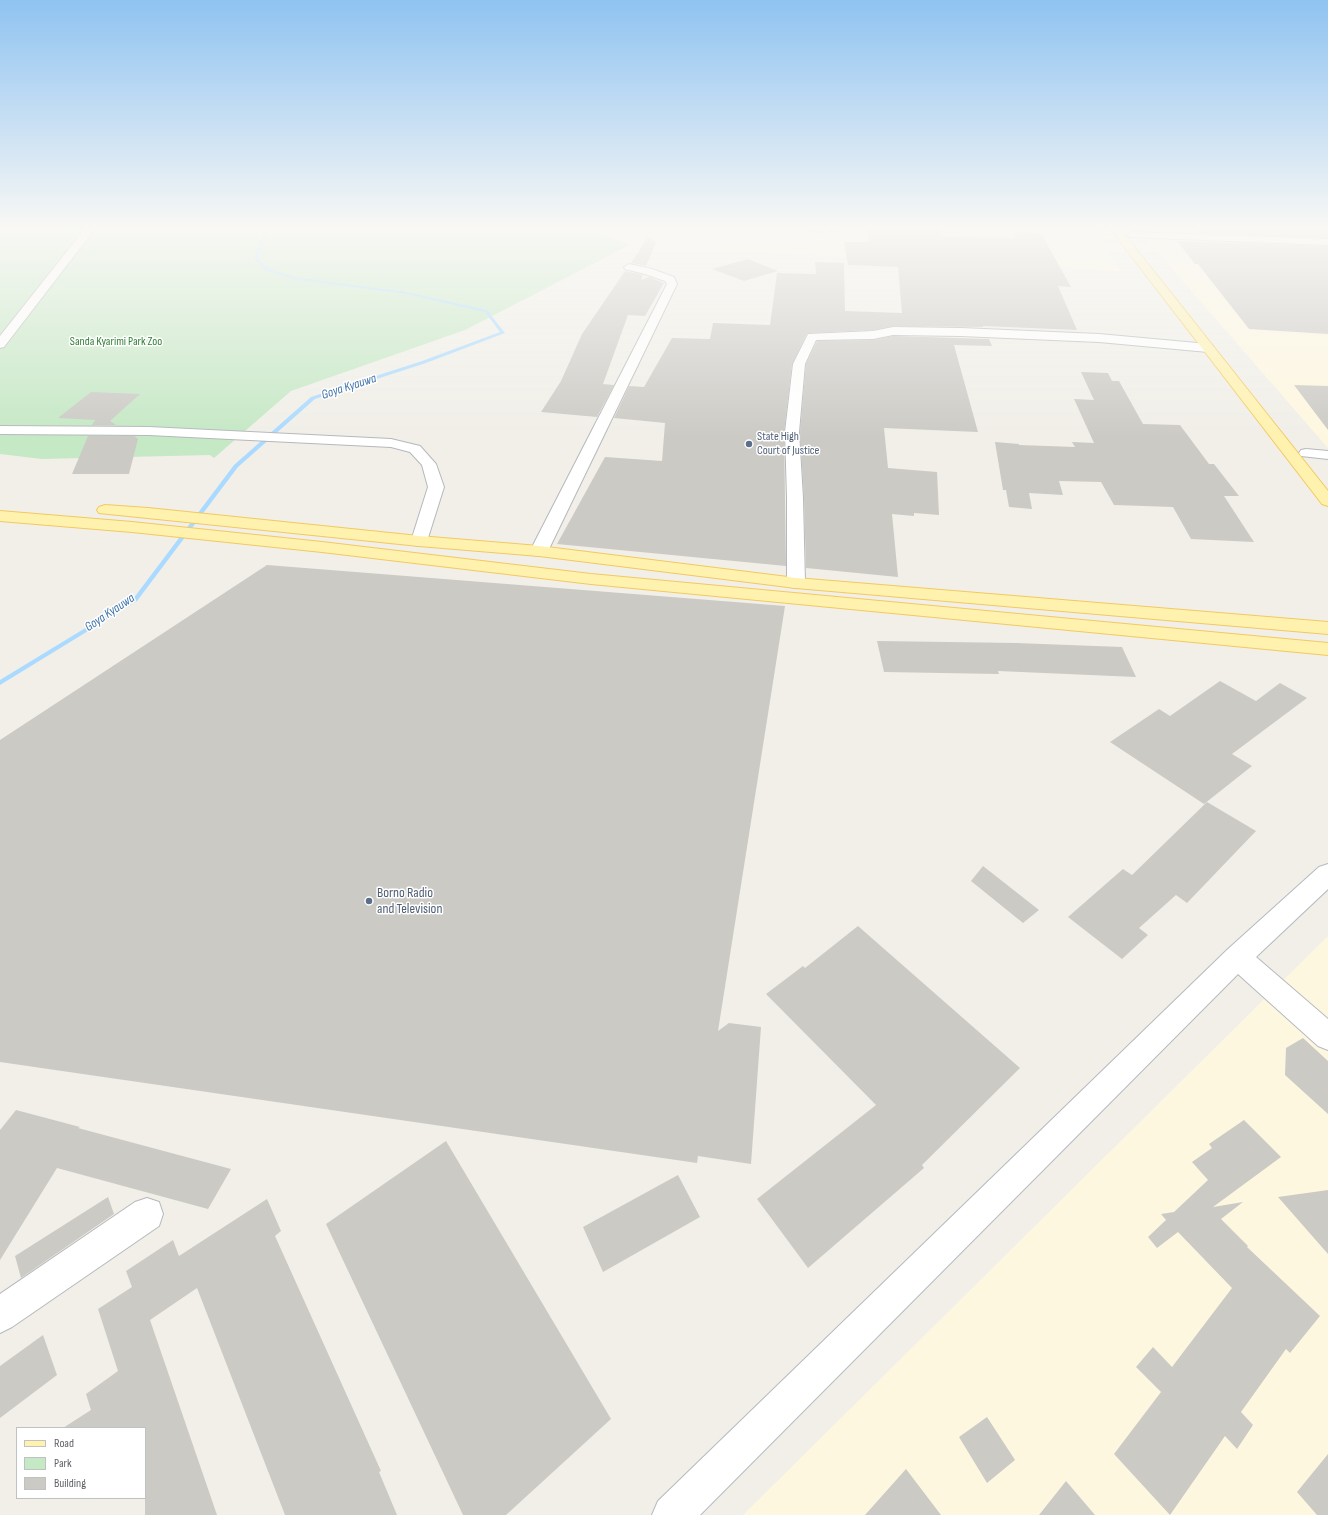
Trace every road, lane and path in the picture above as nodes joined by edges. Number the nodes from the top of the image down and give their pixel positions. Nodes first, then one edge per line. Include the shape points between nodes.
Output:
1 (36, 297) edge
2 (666, 297) edge
3 (1168, 297) edge
4 (1180, 297) edge
5 (0, 344) edge
6 (1208, 348) junction
7 (0, 430) edge
8 (1328, 454) edge
9 (1311, 459) joint
10 (1328, 501) edge
11 (0, 504) edge
12 (0, 516) edge
13 (420, 541) junction
14 (539, 551) junction
15 (796, 583) junction
16 (1328, 628) edge
17 (1328, 649) edge
18 (1328, 874) edge
19 (1237, 957) junction
20 (1328, 1037) edge
21 (147, 1214) dead end
22 (0, 1315) edge
23 (672, 1515) edge

1 - 5 street
2 - 14 street
3 - 6 main road
4 - 9 main road
6 - 10 main road
6 - 15 street via 1099,338 961,332 893,331 873,335 812,337 799,364 792,432
7 - 13 street via 149,431 237,435 391,443 415,449 429,464 436,487
8 - 9 street
11 - 13 main road via 148,513
12 - 17 main road via 322,547 599,580
13 - 14 main road
14 - 15 main road
15 - 16 main road
18 - 19 street
19 - 20 street
19 - 23 street
21 - 22 street

